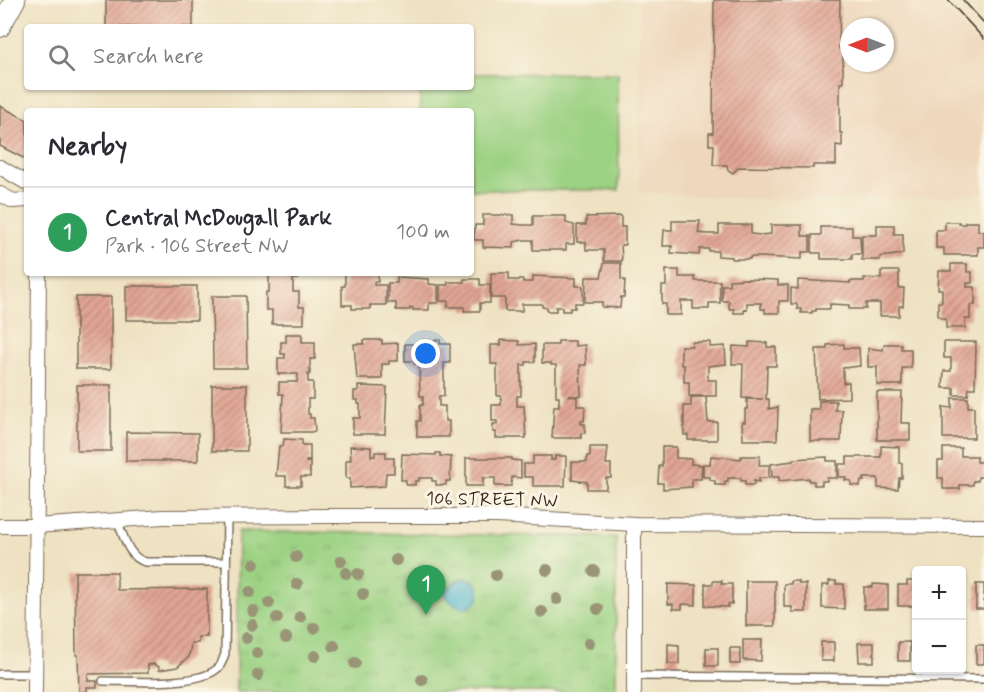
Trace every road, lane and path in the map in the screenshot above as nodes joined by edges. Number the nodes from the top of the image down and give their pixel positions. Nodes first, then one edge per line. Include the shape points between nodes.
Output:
1 (15, 0) edge
2 (0, 27) edge
3 (0, 167) edge
4 (24, 181) edge
5 (0, 194) edge
6 (24, 200) edge
7 (39, 276) edge
8 (227, 517) junction
9 (117, 520) junction
10 (634, 524) junction
11 (0, 526) edge
12 (36, 526) junction
13 (984, 526) edge
14 (226, 562) junction
15 (0, 674) edge
16 (35, 674) junction
17 (634, 676) junction
18 (984, 679) edge
19 (103, 681) dead end
20 (35, 692) edge
21 (634, 692) edge

1 - 2 main road
3 - 4 street
5 - 6 street via 13,201
7 - 12 street
8 - 9 street, 106 STREET NW
8 - 10 street, 106 STREET NW via 498,516
8 - 14 lane
9 - 12 street, 106 STREET NW
9 - 14 lane via 132,556 138,561
10 - 13 street, 106 STREET NW
10 - 17 street
11 - 12 street, 106 STREET NW
12 - 16 street
14 - 19 lane via 225,654 219,667 184,681
15 - 16 lane
16 - 20 street
17 - 18 lane
17 - 21 street

